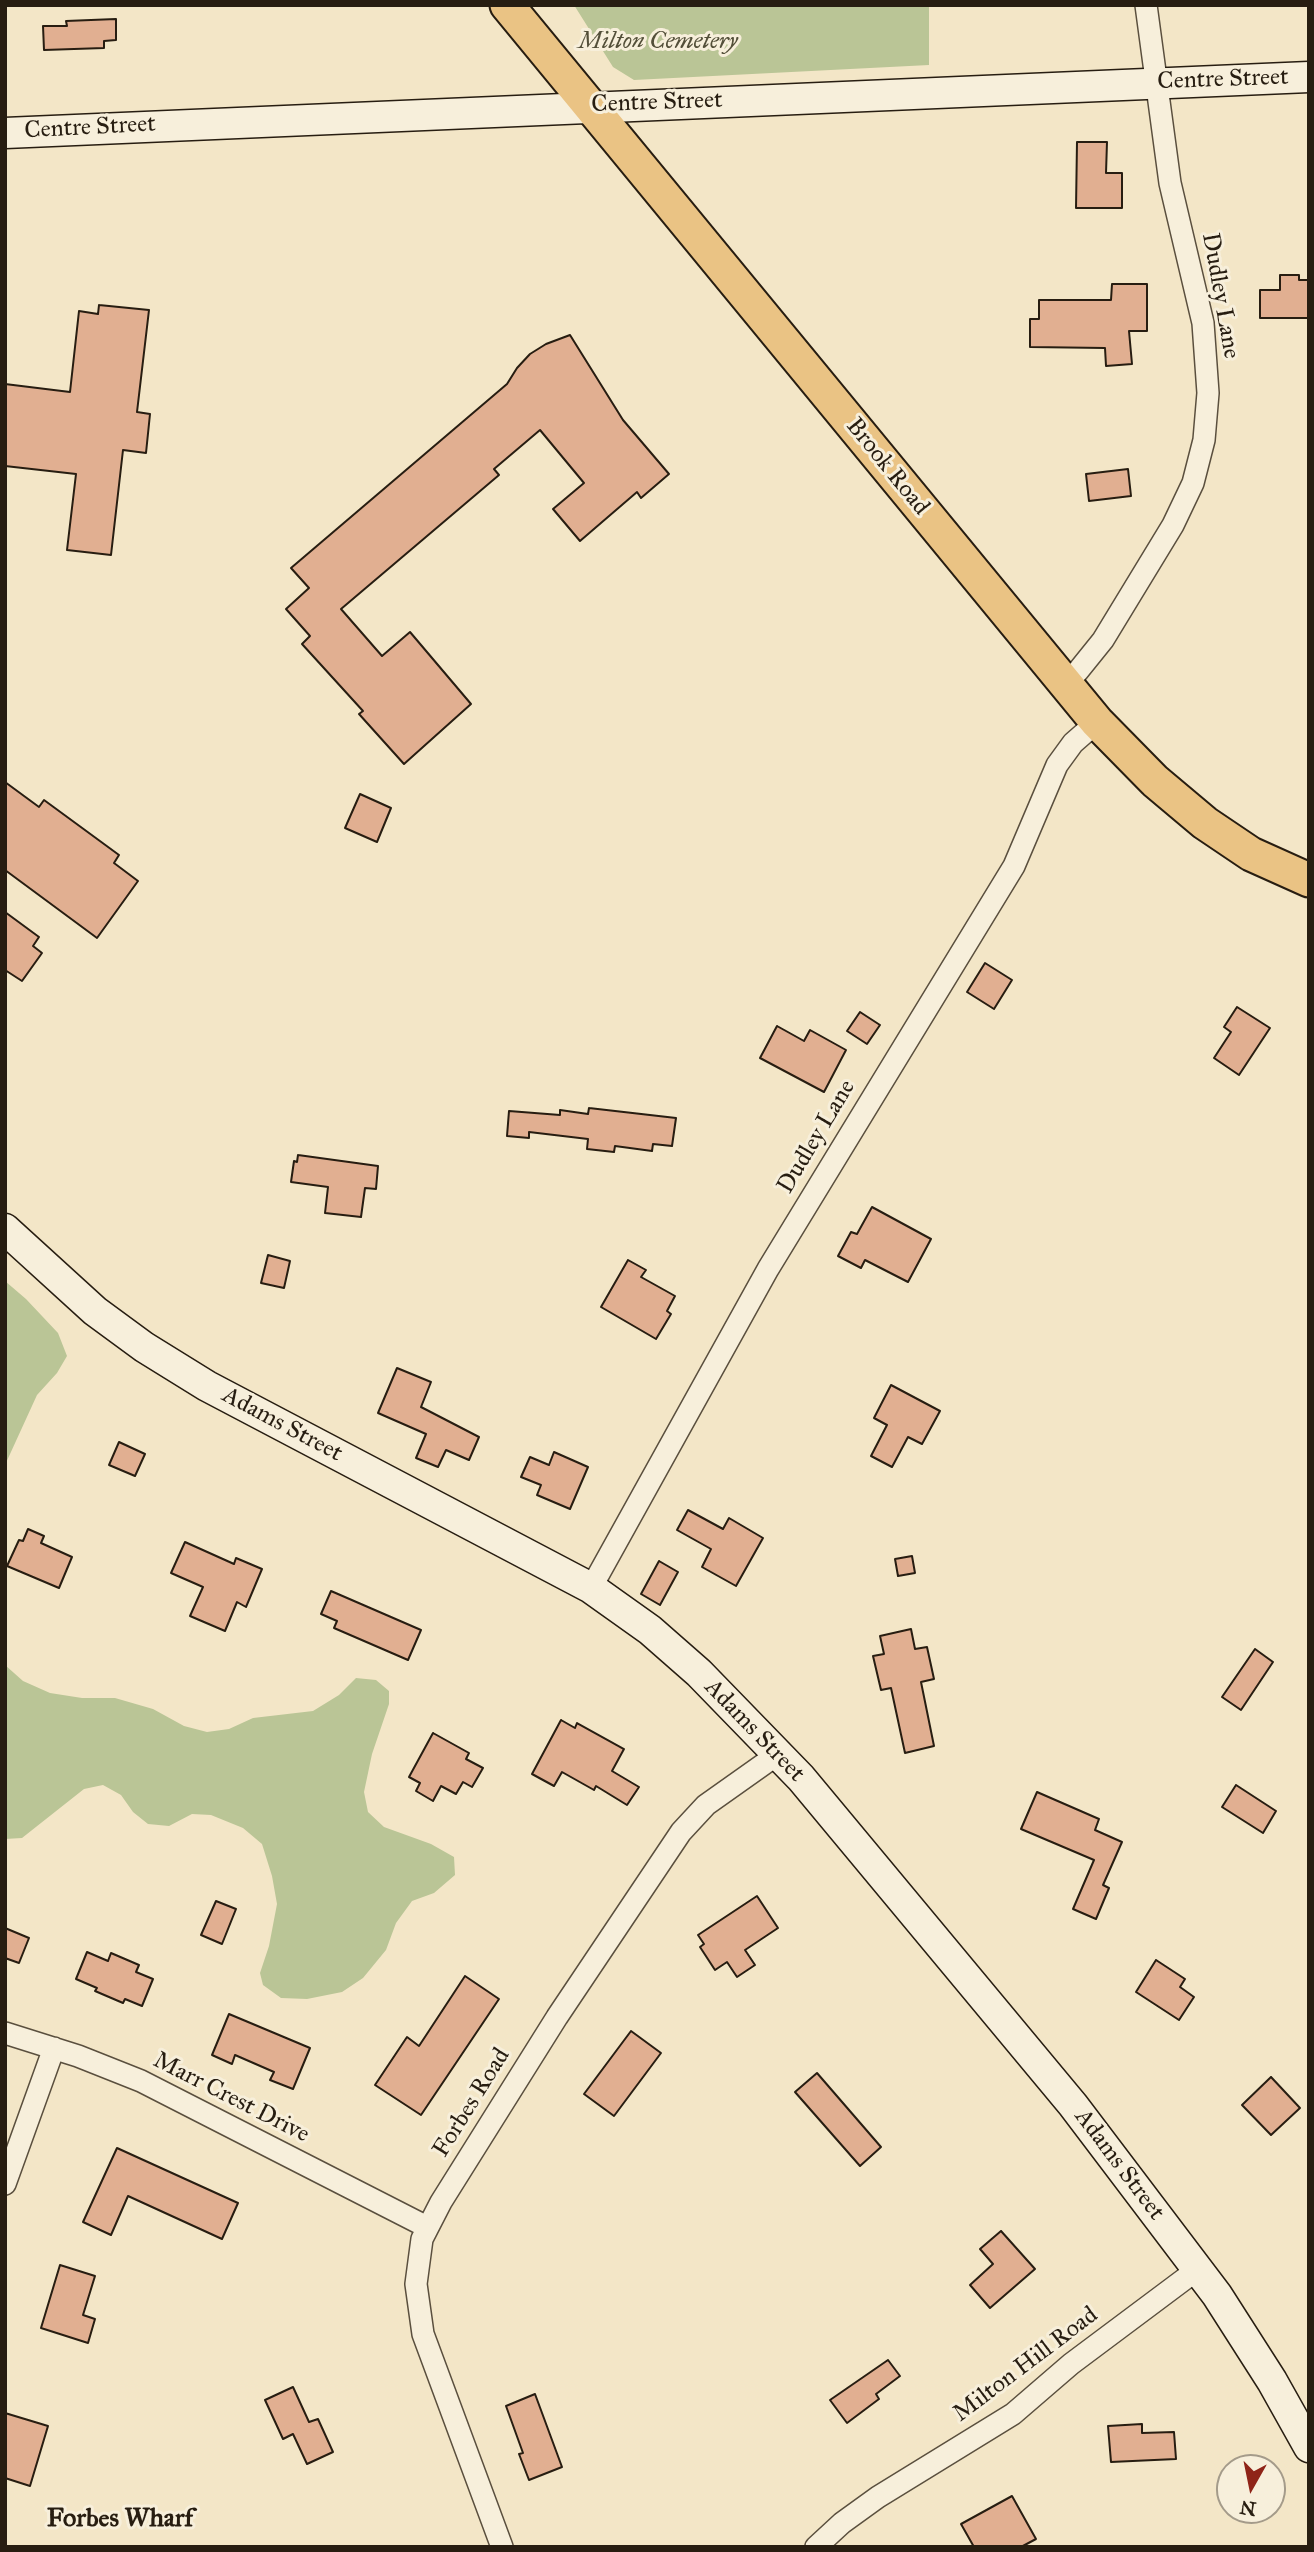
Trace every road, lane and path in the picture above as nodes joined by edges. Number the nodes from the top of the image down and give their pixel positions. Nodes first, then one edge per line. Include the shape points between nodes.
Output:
1 (507, 5) edge
2 (1146, 5) edge
3 (1309, 76) edge
4 (1158, 83) junction
5 (591, 106) junction
6 (5, 133) edge
7 (1064, 684) junction
8 (1097, 722) junction
9 (1309, 880) edge
10 (5, 1229) edge
11 (591, 1588) junction
12 (778, 1754) junction
13 (5, 2033) edge
14 (54, 2048) junction
15 (5, 2184) edge
16 (427, 2227) junction
17 (1198, 2269) junction
18 (1309, 2447) edge
19 (502, 2547) edge
20 (816, 2547) edge

1 - 5 main road, Brook Road
2 - 4 street, Dudley Lane
3 - 4 main road, Centre Street
4 - 5 main road, Centre Street
4 - 7 street, Dudley Lane via 1170,183 1206,348 1204,440 1193,483 1173,525 1103,640
5 - 6 main road, Centre Street
5 - 7 main road, Brook Road
7 - 8 main road, Brook Road
8 - 9 main road, Brook Road via 1156,781 1216,831 1251,854
8 - 11 street, Dudley Lane via 1057,765 1014,866 768,1269
10 - 11 main road, Adams Street via 95,1311 207,1386
11 - 12 main road, Adams Street via 674,1650
12 - 16 street, Forbes Road via 706,1805 681,1832 557,2017
12 - 17 main road, Adams Street via 1037,2061
13 - 14 street, Marr Crest Drive
14 - 15 street
14 - 16 street, Marr Crest Drive via 141,2081
16 - 19 street, Forbes Road via 416,2284 423,2334
17 - 18 main road, Adams Street via 1266,2371
17 - 20 street, Milton Hill Road via 1071,2364 1013,2414 877,2497

